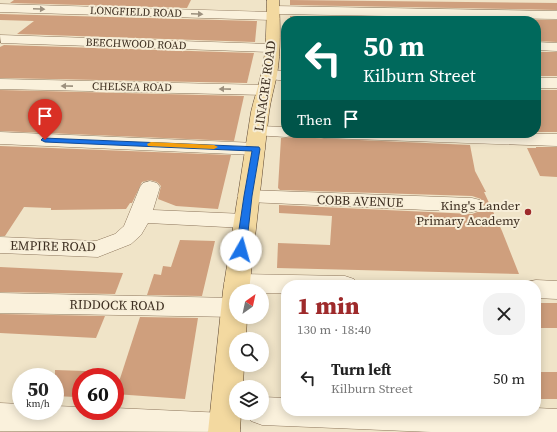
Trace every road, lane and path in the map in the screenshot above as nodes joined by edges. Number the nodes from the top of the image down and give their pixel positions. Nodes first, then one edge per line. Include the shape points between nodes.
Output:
1 (0, 8) edge
2 (273, 9) edge
3 (557, 14) edge
4 (1, 39) dead end
5 (276, 44) edge
6 (541, 46) edge
7 (557, 47) edge
8 (273, 80) edge
9 (541, 83) edge
10 (0, 84) edge
11 (557, 84) edge
12 (281, 133) edge
13 (0, 138) edge
14 (490, 138) edge
15 (257, 140) junction
16 (557, 140) edge
17 (150, 187) dead end
18 (248, 196) junction
19 (472, 205) dead end
20 (140, 216) junction
21 (245, 221) junction
22 (0, 245) edge
23 (237, 284) edge
24 (541, 289) edge
25 (281, 290) edge
26 (557, 290) edge
27 (269, 291) edge
28 (229, 293) edge
29 (0, 303) edge
30 (234, 324) edge
31 (269, 411) edge
32 (281, 412) edge
33 (385, 416) edge
34 (0, 417) edge
35 (228, 420) edge
36 (557, 423) edge

1 -> 2 street, LONGFIELD ROAD
2 - 3 street, LONGFIELD ROAD
2 - 5 main road, LINACRE ROAD
4 - 5 street, BEECHWOOD ROAD
5 - 8 main road, LINACRE ROAD
6 - 7 street
8 -> 10 street, CHELSEA ROAD
8 - 15 main road, LINACRE ROAD
9 - 11 street
12 - 15 street
13 - 15 street
14 - 16 street
15 - 18 main road, LINACRE ROAD
17 - 20 street, EMPIRE ROAD
18 - 19 street, COBB AVENUE
18 - 21 main road, LINACRE ROAD
20 - 21 street
20 - 22 street, EMPIRE ROAD via 133,230 123,239 98,249
21 - 23 main road, LINACRE ROAD
24 - 26 street
25 - 27 street, RIDDOCK ROAD
28 - 29 street, RIDDOCK ROAD
30 - 35 main road, LINACRE ROAD
31 - 32 street
33 - 36 street
34 - 35 street

